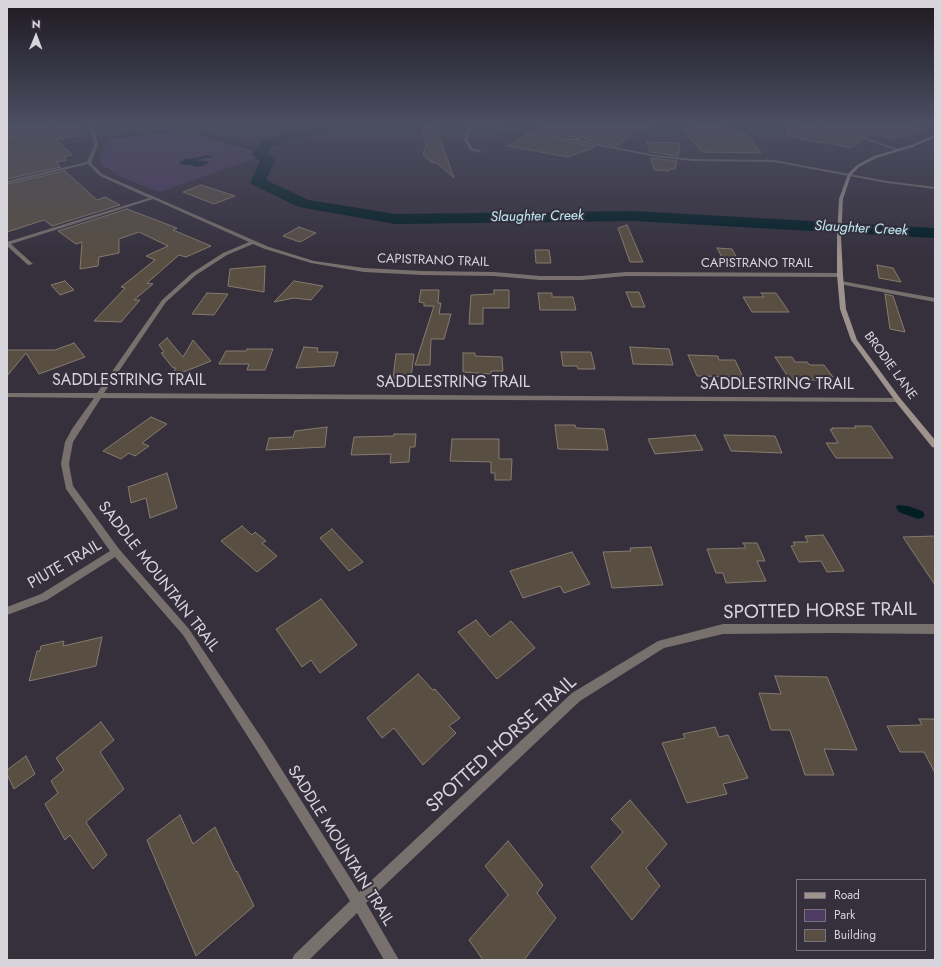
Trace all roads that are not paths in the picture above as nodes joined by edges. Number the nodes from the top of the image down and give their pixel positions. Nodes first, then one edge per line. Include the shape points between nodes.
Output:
1 (54, 170) edge
2 (97, 170) edge
3 (823, 170) edge
4 (854, 170) edge
5 (849, 175) junction
6 (7, 182) edge
7 (935, 188) edge
8 (153, 198) junction
9 (252, 242) junction
10 (8, 244) edge
11 (30, 264) dead end
12 (840, 275) junction
13 (841, 283) junction
14 (935, 300) edge
15 (7, 395) edge
16 (98, 395) junction
17 (898, 400) junction
18 (935, 445) edge
19 (116, 552) junction
20 (7, 611) edge
21 (935, 630) edge
22 (358, 902) junction
23 (299, 960) edge
24 (392, 960) edge

1 - 6 street
2 - 8 street, CAPISTRANO TRAIL via 101,175
3 - 5 street
4 - 5 main road, BRODIE LANE
5 - 7 street
5 - 12 main road, BRODIE LANE via 840,199
8 - 9 street, CAPISTRANO TRAIL
8 - 10 street
9 - 12 street, CAPISTRANO TRAIL via 298,258 340,267 390,272 494,274 553,279 626,274
9 - 16 street, SADDLE MOUNTAIN TRAIL via 225,254 199,270 172,292
10 - 11 street
12 - 13 main road, BRODIE LANE
13 - 14 street
13 - 17 main road, BRODIE LANE via 843,309 854,340
15 - 16 street, SADDLESTRING TRAIL
16 - 17 street, SADDLESTRING TRAIL
16 - 19 street, SADDLE MOUNTAIN TRAIL via 69,442 65,464 69,487
17 - 18 main road, BRODIE LANE
19 - 20 street, PIUTE TRAIL via 44,597
19 - 22 street, SADDLE MOUNTAIN TRAIL via 186,632
21 - 22 street, SPOTTED HORSE TRAIL via 723,629 662,644 576,697
22 - 23 street, SPOTTED HORSE TRAIL
22 - 24 street, SADDLE MOUNTAIN TRAIL

